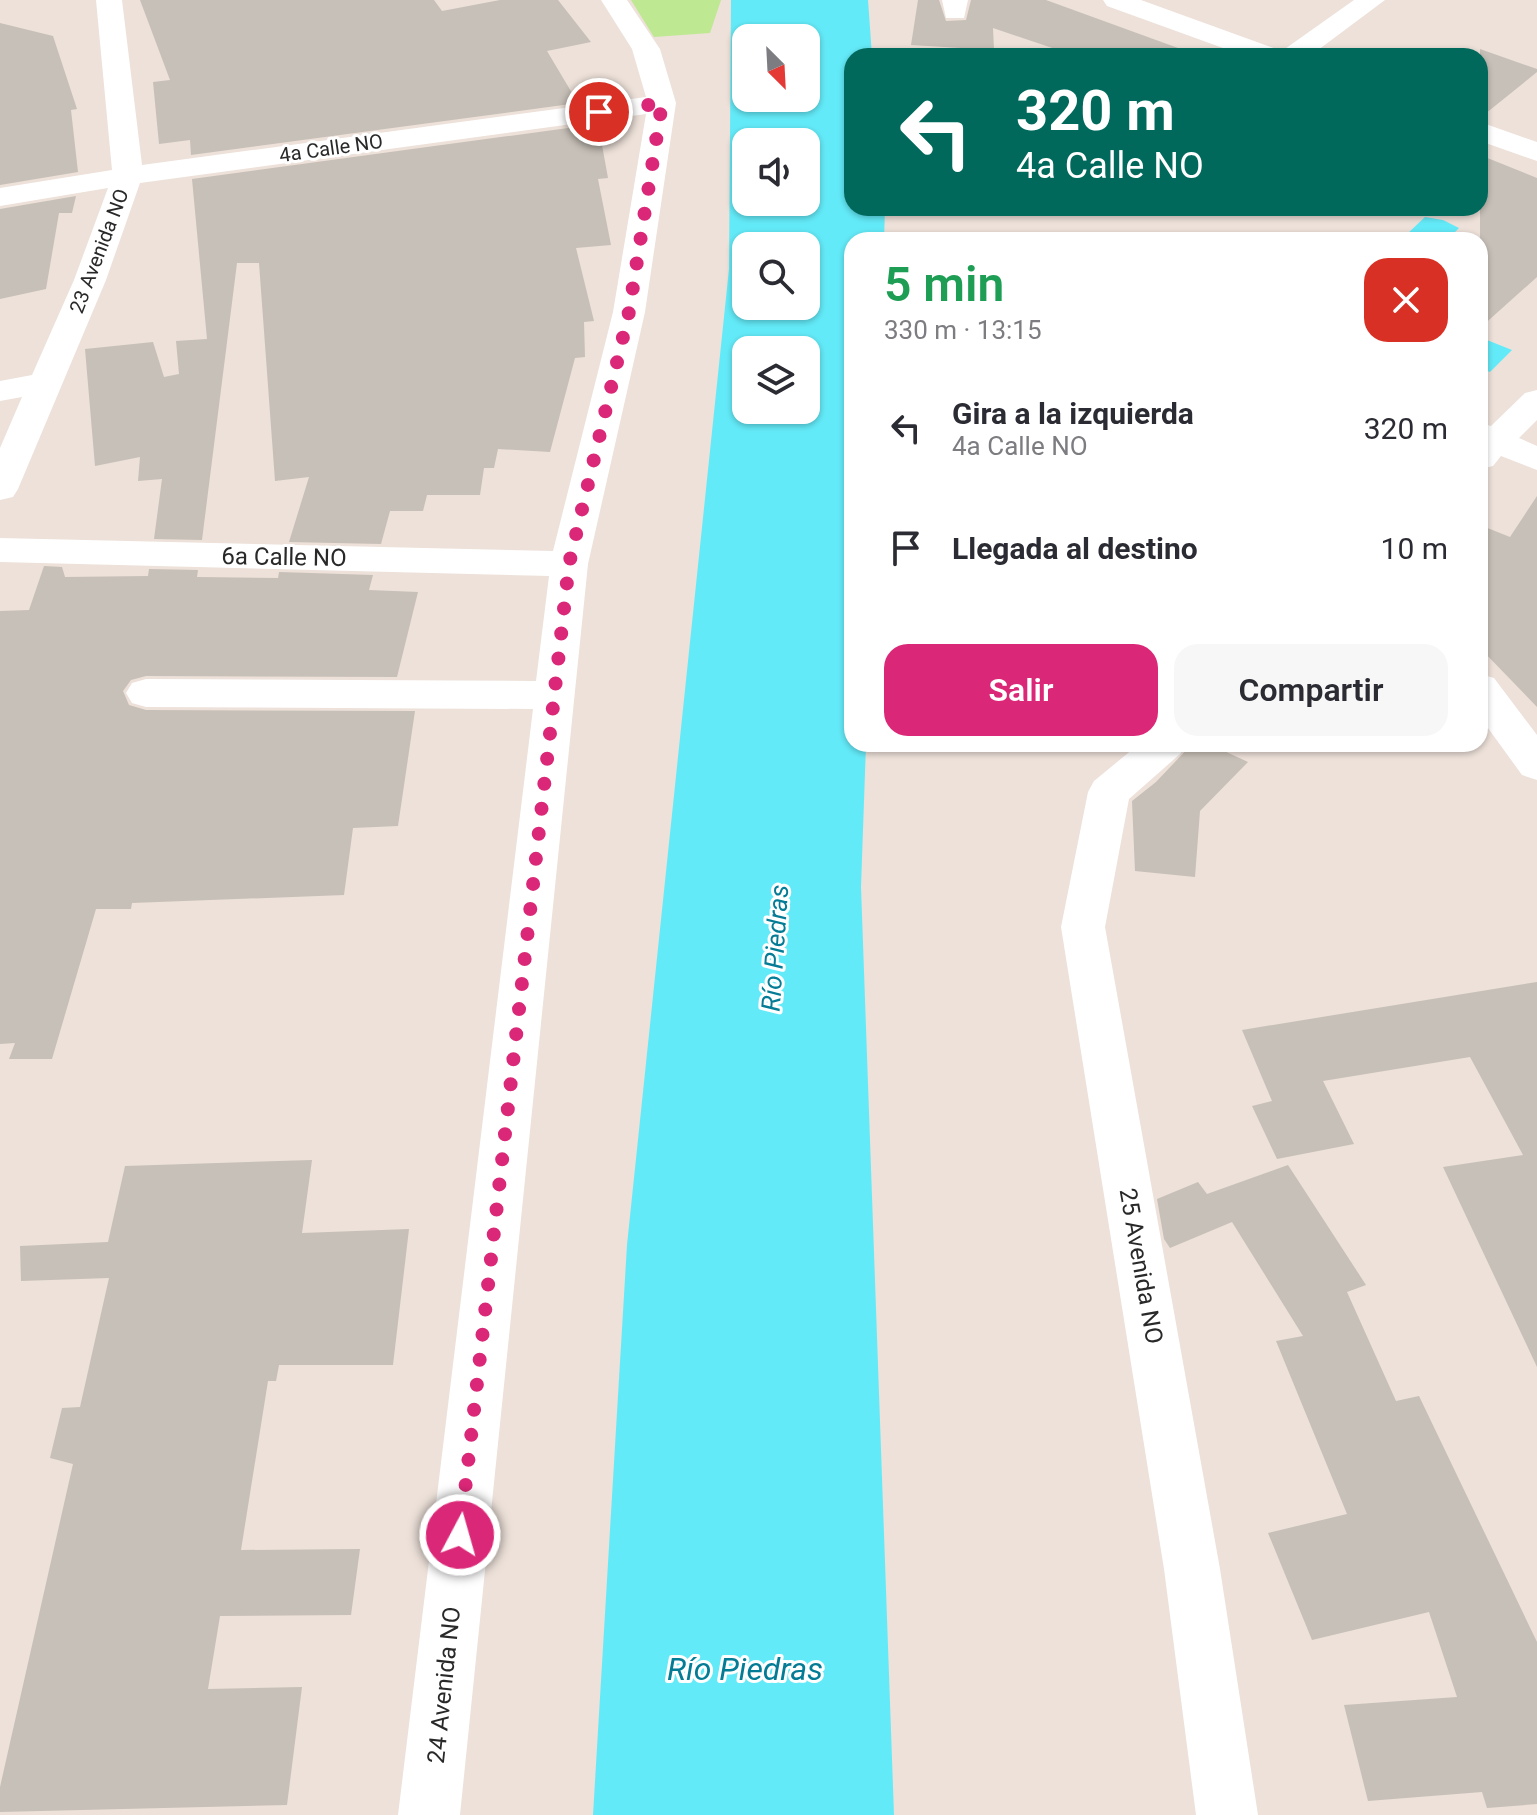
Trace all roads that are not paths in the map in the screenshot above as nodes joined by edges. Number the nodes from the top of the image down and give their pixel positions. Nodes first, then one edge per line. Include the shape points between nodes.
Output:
1 (109, 0) edge
2 (614, 0) edge
3 (1116, 0) edge
4 (1372, 0) edge
5 (1249, 48) edge
6 (1303, 48) edge
7 (662, 103) junction
8 (1488, 134) edge
9 (1537, 152) edge
10 (128, 176) junction
11 (0, 197) edge
12 (46, 383) junction
13 (0, 391) edge
14 (1537, 400) edge
15 (1488, 442) edge
16 (1488, 446) edge
17 (1537, 459) edge
18 (0, 489) edge
19 (0, 550) edge
20 (569, 564) junction
21 (146, 693) dead end
22 (553, 695) junction
23 (1488, 699) edge
24 (1156, 752) edge
25 (1537, 765) edge
26 (429, 1815) edge
27 (1227, 1815) edge

1 - 10 street, 23 Avenida NO
2 - 7 street, 24 Avenida NO via 646,49
3 - 5 street
4 - 6 street
7 - 10 street, 4a Calle NO
7 - 20 street, 24 Avenida NO via 629,312
8 - 9 street
10 - 11 street, 4a Calle NO
10 - 12 street, 23 Avenida NO
12 - 13 street
12 - 18 street, 23 Avenida NO
14 - 15 street
16 - 17 street
19 - 20 street, 6a Calle NO
20 - 22 street, 24 Avenida NO
21 - 22 street
22 - 26 street, 24 Avenida NO
23 - 25 street
24 - 27 street, 25 Avenida NO via 1109,792 1083,927 1192,1569

